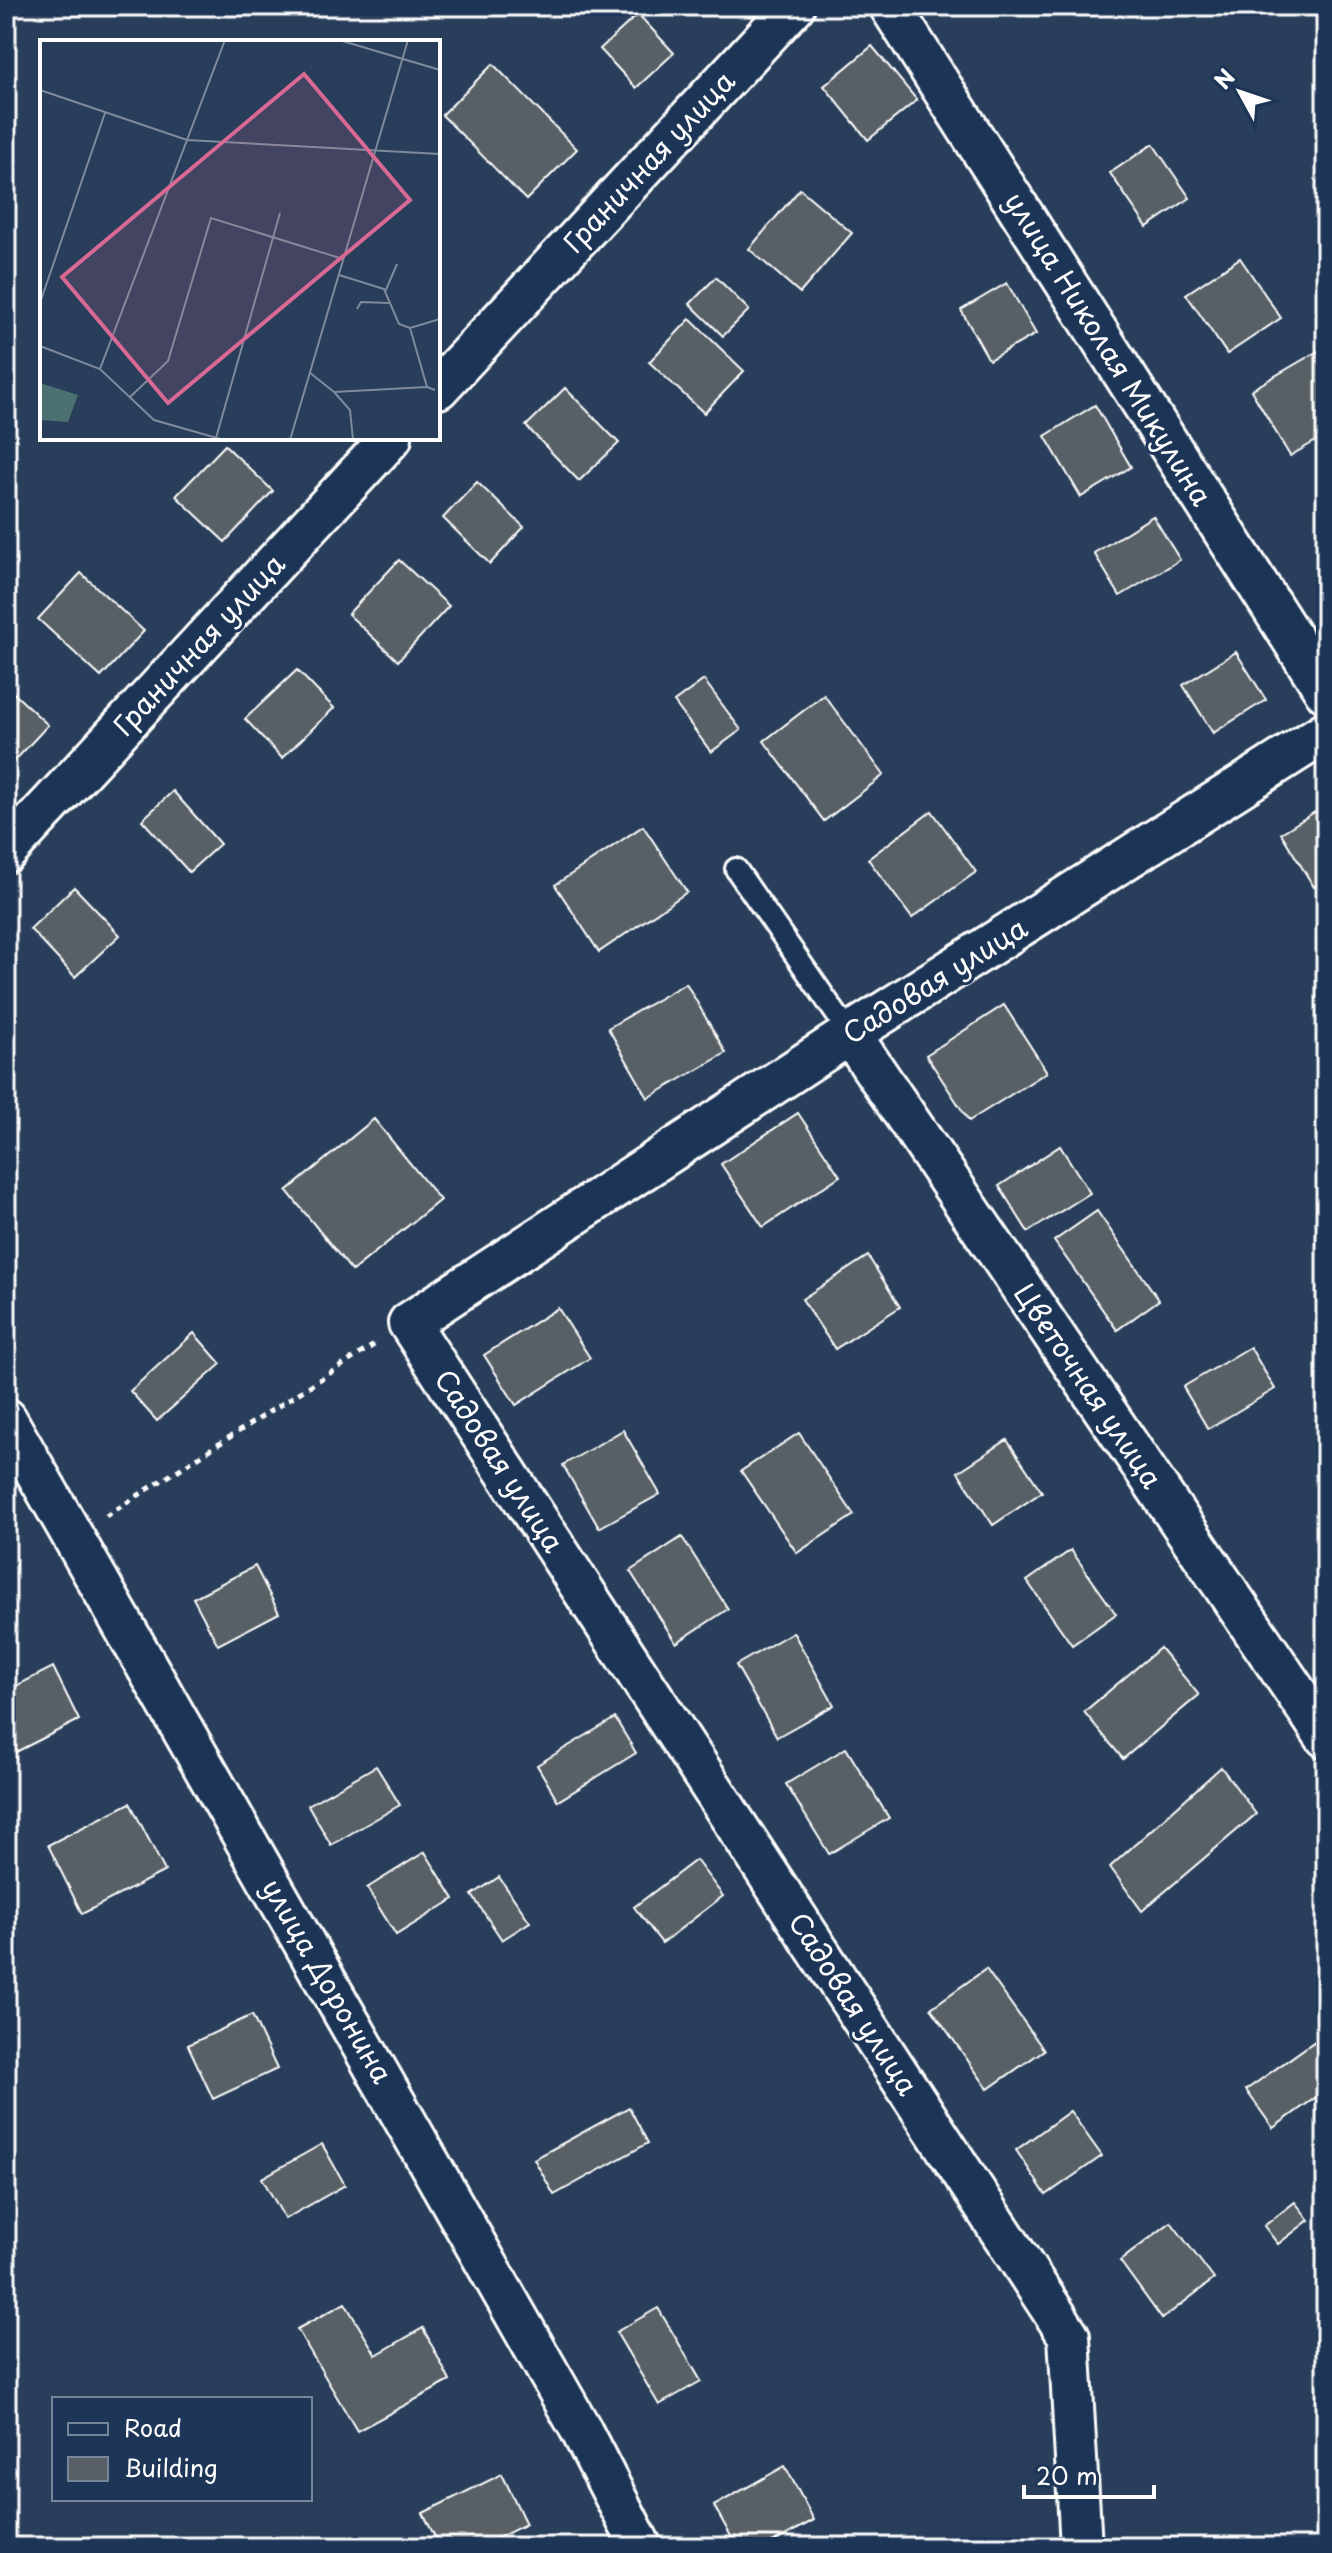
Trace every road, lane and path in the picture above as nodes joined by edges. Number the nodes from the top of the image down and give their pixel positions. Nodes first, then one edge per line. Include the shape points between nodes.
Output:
1 (794, 6) edge
2 (890, 6) edge
3 (440, 386) edge
4 (389, 440) edge
5 (1326, 692) edge
6 (1326, 732) edge
7 (6, 852) edge
8 (736, 869) dead end
9 (850, 1034) junction
10 (409, 1323) junction
11 (6, 1419) edge
12 (75, 1537) junction
13 (1326, 1737) edge
14 (641, 2547) edge
15 (1081, 2547) edge

1 - 3 street, Граничная улица
2 - 5 street, улица Николая Микулина
4 - 7 street, Граничная улица
6 - 9 street, Садовая улица
8 - 9 lane
9 - 10 street, Садовая улица
9 - 13 street, Цветочная улица
10 - 12 path
10 - 15 street, Садовая улица via 1069,2336
11 - 12 street, улица Доронина
12 - 14 street, улица Доронина via 580,2428

